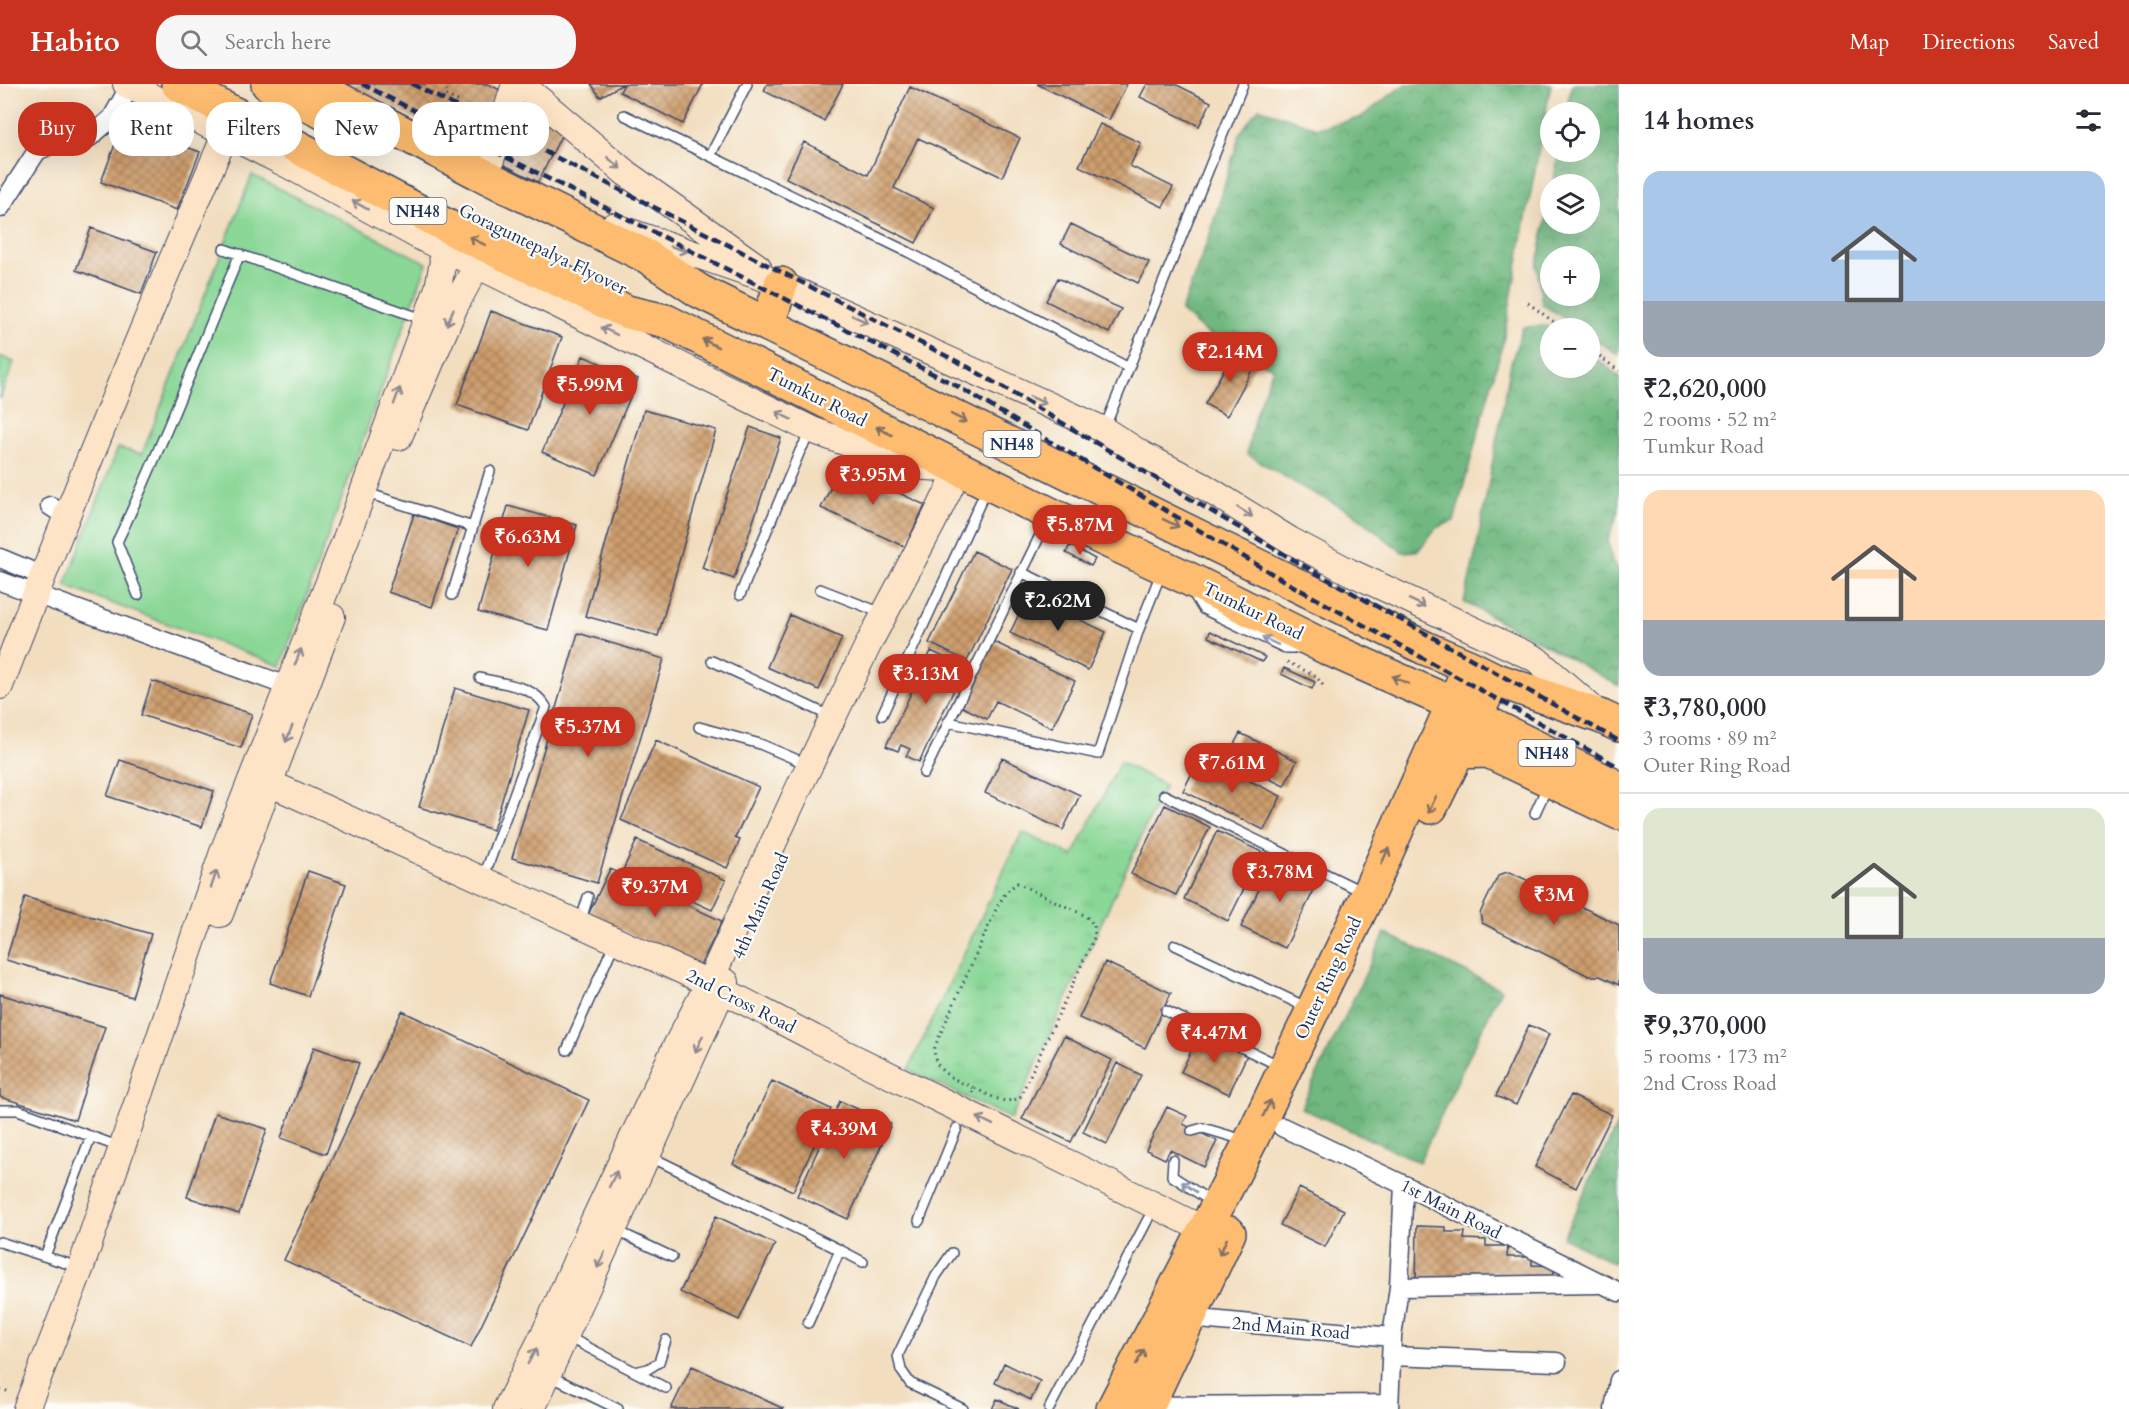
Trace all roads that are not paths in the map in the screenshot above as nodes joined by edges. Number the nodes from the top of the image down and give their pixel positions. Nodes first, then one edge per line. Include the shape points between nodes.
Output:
1 (178, 84) edge
2 (223, 84) edge
3 (268, 84) edge
4 (310, 84) edge
5 (345, 84) edge
6 (515, 84) edge
7 (521, 84) edge
8 (747, 84) edge
9 (1243, 84) edge
10 (128, 85) edge
11 (624, 115) dead end
12 (206, 125) edge
13 (216, 156) edge
14 (269, 156) edge
15 (710, 156) junction
16 (479, 190) junction
17 (0, 208) edge
18 (441, 248) junction
19 (224, 249) dead end
20 (240, 254) junction
21 (477, 266) junction
22 (781, 284) junction
23 (699, 291) junction
24 (666, 321) junction
25 (424, 322) junction
26 (768, 324) junction
27 (1129, 368) junction
28 (812, 430) junction
29 (1104, 430) junction
30 (490, 471) dead end
31 (973, 476) junction
32 (376, 496) junction
33 (1050, 514) junction
34 (473, 527) junction
35 (0, 558) edge
36 (1021, 572) junction
37 (1173, 572) junction
38 (0, 581) edge
39 (39, 585) junction
40 (820, 589) dead end
41 (138, 595) dead end
42 (452, 595) dead end
43 (740, 595) dead end
44 (884, 614) junction
45 (1139, 629) junction
46 (712, 661) dead end
47 (1482, 673) junction
48 (480, 678) dead end
49 (0, 686) edge
50 (287, 686) junction
51 (1567, 705) junction
52 (1464, 710) junction
53 (882, 715) dead end
54 (832, 718) junction
55 (1611, 721) edge
56 (948, 722) junction
57 (699, 727) dead end
58 (1457, 752) junction
59 (809, 765) junction
60 (1547, 765) junction
61 (924, 773) dead end
62 (258, 787) junction
63 (1619, 788) edge
64 (1164, 795) dead end
65 (1534, 813) dead end
66 (1619, 813) edge
67 (483, 879) junction
68 (1368, 894) junction
69 (588, 897) dead end
70 (580, 923) junction
71 (1175, 945) dead end
72 (610, 953) junction
73 (712, 993) junction
74 (1313, 1010) junction
75 (1166, 1011) dead end
76 (567, 1050) dead end
77 (1286, 1069) junction
78 (0, 1110) edge
79 (961, 1120) junction
80 (1282, 1127) junction
81 (1192, 1131) dead end
82 (91, 1136) junction
83 (1250, 1142) junction
84 (123, 1148) junction
85 (649, 1156) junction
86 (1173, 1160) dead end
87 (1404, 1185) junction
88 (1148, 1219) junction
89 (919, 1221) dead end
90 (1208, 1227) junction
91 (615, 1230) junction
92 (0, 1242) edge
93 (840, 1251) junction
94 (952, 1253) dead end
95 (45, 1256) junction
96 (672, 1257) dead end
97 (863, 1262) dead end
98 (81, 1268) junction
99 (1601, 1284) junction
100 (1399, 1287) junction
101 (1619, 1292) edge
102 (1189, 1318) junction
103 (808, 1323) dead end
104 (566, 1336) junction
105 (1392, 1337) junction
106 (666, 1340) dead end
107 (1391, 1356) junction
108 (1557, 1362) dead end
109 (635, 1372) junction
110 (548, 1374) junction
111 (1619, 1380) edge
112 (666, 1388) dead end
113 (1389, 1407) edge
114 (1147, 1408) edge
115 (26, 1409) edge
116 (35, 1409) edge
117 (506, 1409) edge
118 (532, 1409) edge
119 (618, 1409) edge
120 (963, 1409) edge
121 (1049, 1409) edge
122 (1113, 1409) edge
123 (1614, 1409) edge

24 -> 1 highway, Tumkur Road / NH48 via 627,312 460,233
2 - 16 highway, Goraguntepalya Flyover
3 - 16 highway, Goraguntepalya Flyover
4 - 23 highway, NH48 via 648,257
5 - 16 street
6 - 16 street
7 -> 22 street via 627,174
8 - 15 lane
9 - 27 lane
10 - 12 street
10 - 17 street via 112,118 90,137 61,140 37,151
11 - 15 lane
13 - 39 street via 58,511
18 -> 14 street
15 - 27 lane via 908,252
16 -> 22 street via 590,218
16 - 23 highway, Goraguntepalya Flyover via 638,274
16 - 24 highway, Goraguntepalya Flyover via 639,297
18 - 21 street
18 - 25 street via 438,288
19 - 20 lane
20 - 25 lane
20 - 41 lane via 150,474 117,543
28 -> 21 street
21 -> 32 street via 455,306
22 - 26 highway
22 -> 29 street
23 - 26 highway, NH48
31 -> 24 highway, Tumkur Road / NH48
50 -> 25 street via 345,541
26 -> 47 highway, NH48
27 - 29 lane
28 - 31 street via 909,466
28 - 43 lane
29 -> 55 street via 1350,572 1536,659
30 - 34 lane
31 - 33 highway, Tumkur Road / NH48
31 - 44 street
31 - 53 lane
31 - 73 street, 4th Main Road via 843,723
32 - 34 lane
32 -> 62 street via 305,693
33 - 36 lane
33 - 37 highway, Tumkur Road / NH48
34 - 42 lane
35 - 39 street
36 - 45 lane
36 - 56 lane
37 - 45 lane
52 -> 37 highway, Tumkur Road / NH48
38 - 39 street
39 - 49 street
39 - 50 street
40 - 44 lane
44 - 54 street
45 - 56 lane via 1098,754
46 - 54 lane
47 - 51 highway, NH48
47 - 52 highway
48 - 67 lane via 528,690 540,696 546,707
50 - 62 street
51 - 55 highway, NH48
51 - 60 highway
52 - 58 highway, Outer Ring Road
52 - 60 highway, Tumkur Road / NH48
68 -> 52 highway, Outer Ring Road
54 - 59 street
56 - 61 lane
57 - 59 lane via 760,744
58 - 60 highway via 1488,751
58 -> 80 highway, Outer Ring Road
59 - 73 street
60 - 63 highway, Tumkur Road / NH48
60 - 65 lane
60 - 66 highway
62 - 67 street, 2nd Cross Road
62 - 72 street
84 -> 62 street via 220,860
62 - 116 street
64 - 68 lane
67 - 70 street, 2nd Cross Road
68 - 74 highway, Outer Ring Road
69 - 70 lane
70 - 73 street, 2nd Cross Road
71 - 74 lane
72 - 73 street
72 - 76 lane
73 - 79 street, 2nd Cross Road via 814,1038
73 -> 85 street, 4th Main Road
117 -> 73 street, 4th Main Road via 593,1222
74 - 77 highway, Outer Ring Road
75 - 77 lane
83 -> 77 highway, Outer Ring Road
78 - 82 lane via 18,1110
79 - 88 street, 2nd Cross Road
79 - 89 lane
90 -> 79 street, 2nd Cross Road
80 - 87 street, 1st Main Road
80 -> 102 highway, Outer Ring Road
81 - 83 lane via 1203,1128
82 - 84 lane
82 - 95 lane
83 - 90 highway, Outer Ring Road
84 - 98 street
85 - 91 street, 4th Main Road
85 - 93 lane
90 -> 86 lane via 1172,1176
87 - 99 street, 1st Main Road
87 - 100 street
88 - 90 street, 2nd Cross Road
88 - 121 lane
122 -> 90 highway, Outer Ring Road
91 - 96 lane
91 -> 104 street, 4th Main Road
92 - 95 lane
93 - 97 lane
93 - 103 lane
94 - 120 lane via 936,1276 898,1355 901,1370 910,1383
95 - 98 lane
98 - 115 street
99 - 100 street
99 - 101 street, 1st Main Road
100 - 105 street
102 - 105 street, 2nd Main Road
102 - 114 highway, Outer Ring Road
104 - 109 lane
104 - 110 street, 4th Main Road
105 - 107 street
106 - 109 lane via 659,1362
107 - 108 street
107 - 113 street
109 - 112 lane
110 - 118 street, 4th Main Road
110 - 119 lane
111 - 123 street
113 - 114 street

